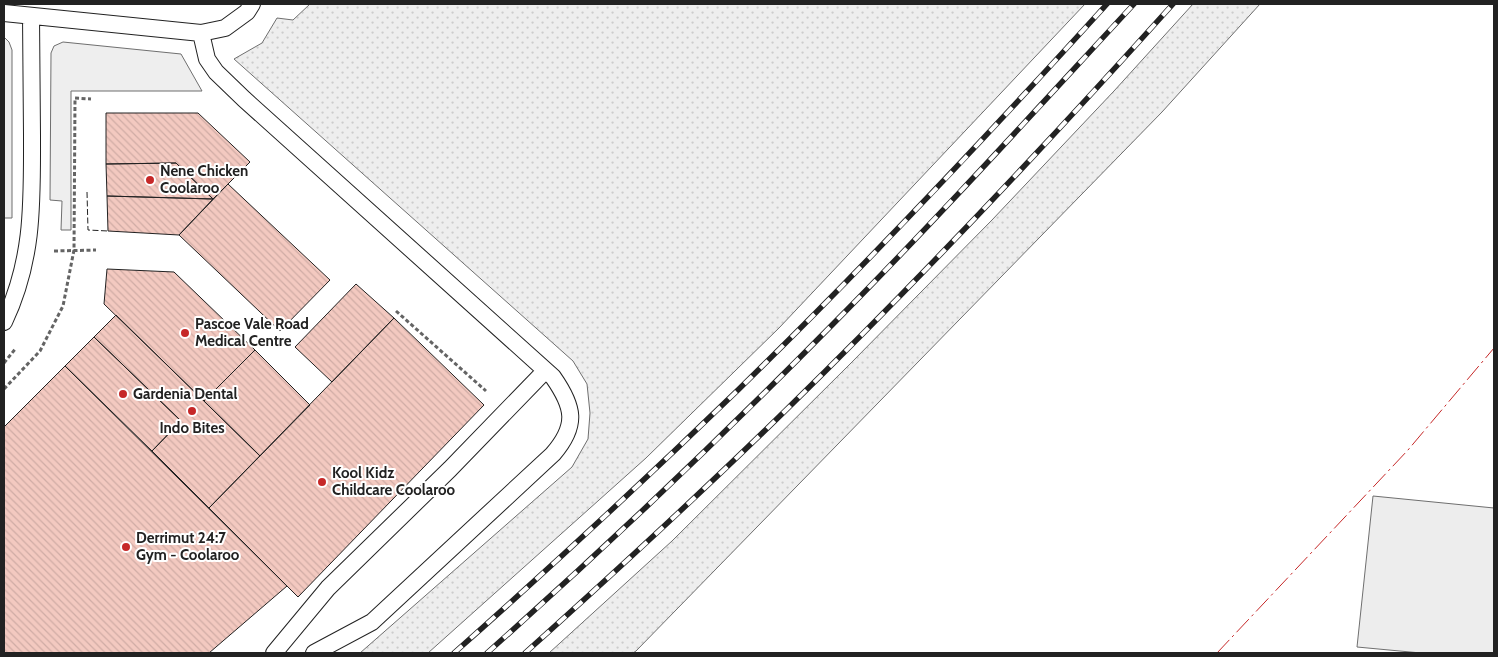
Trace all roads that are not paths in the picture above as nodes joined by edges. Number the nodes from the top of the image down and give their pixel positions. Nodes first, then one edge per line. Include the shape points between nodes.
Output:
1 (252, 4) edge
2 (4, 13) edge
3 (31, 16) junction
4 (202, 33) junction
5 (4, 322) edge
6 (546, 371) junction
7 (274, 653) edge
8 (314, 653) edge

1 - 4 lane via 247,12 225,28
2 - 3 lane
3 - 4 lane
3 - 5 lane via 31,225 14,301
4 - 6 lane via 207,59 216,72
6 - 7 lane via 328,588
6 - 8 lane via 564,393 570,409 569,427 562,444 372,622

